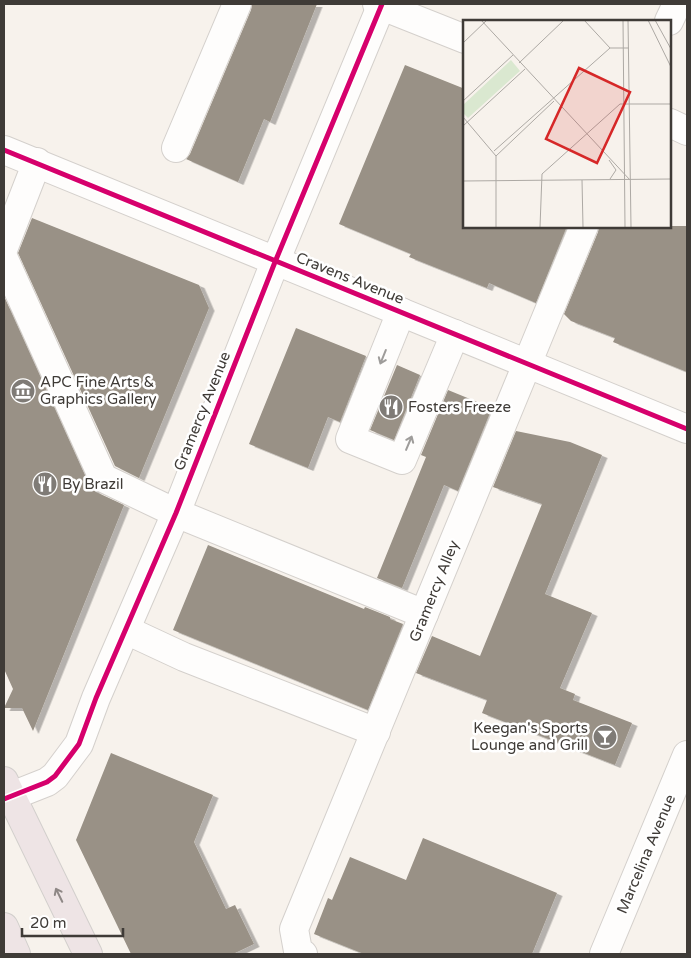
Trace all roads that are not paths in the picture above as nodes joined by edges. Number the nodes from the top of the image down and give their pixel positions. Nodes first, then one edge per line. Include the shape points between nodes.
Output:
1 (237, 4) edge
2 (380, 4) edge
3 (677, 4) edge
4 (669, 20) edge
5 (463, 39) edge
6 (671, 123) edge
7 (687, 131) edge
8 (176, 148) dead end
9 (4, 150) edge
10 (37, 162) junction
11 (583, 228) edge
12 (4, 246) edge
13 (4, 259) edge
14 (275, 262) junction
15 (401, 312) junction
16 (455, 334) junction
17 (528, 363) junction
18 (687, 429) edge
19 (176, 513) junction
20 (424, 614) junction
21 (126, 630) junction
22 (376, 732) junction
23 (687, 754) edge
24 (6, 792) edge
25 (4, 927) edge
26 (16, 954) edge
27 (88, 954) edge
28 (303, 954) edge
29 (604, 954) edge

1 - 8 street
2 - 5 street
2 - 14 street, Gramercy Avenue
3 - 4 street
6 - 7 street
9 - 10 street, Cravens Avenue
10 - 12 street
10 - 14 street, Cravens Avenue
11 - 17 street, Gramercy Alley
13 - 19 street via 102,478
14 - 15 street, Cravens Avenue
14 - 19 street, Gramercy Avenue
15 - 16 street, Cravens Avenue
15 -> 16 street via 350,439 402,460
16 - 17 street, Cravens Avenue
17 - 18 street, Cravens Avenue
17 - 20 street, Gramercy Alley
19 - 20 street
19 - 21 street, Gramercy Avenue
20 - 22 street, Gramercy Alley
21 - 22 street
21 - 24 street, Gramercy Avenue via 79,744 56,776
22 - 28 street, Gramercy Alley via 294,929 298,951
23 - 29 street, Marcelina Avenue
27 -> 24 main road
25 - 26 main road

